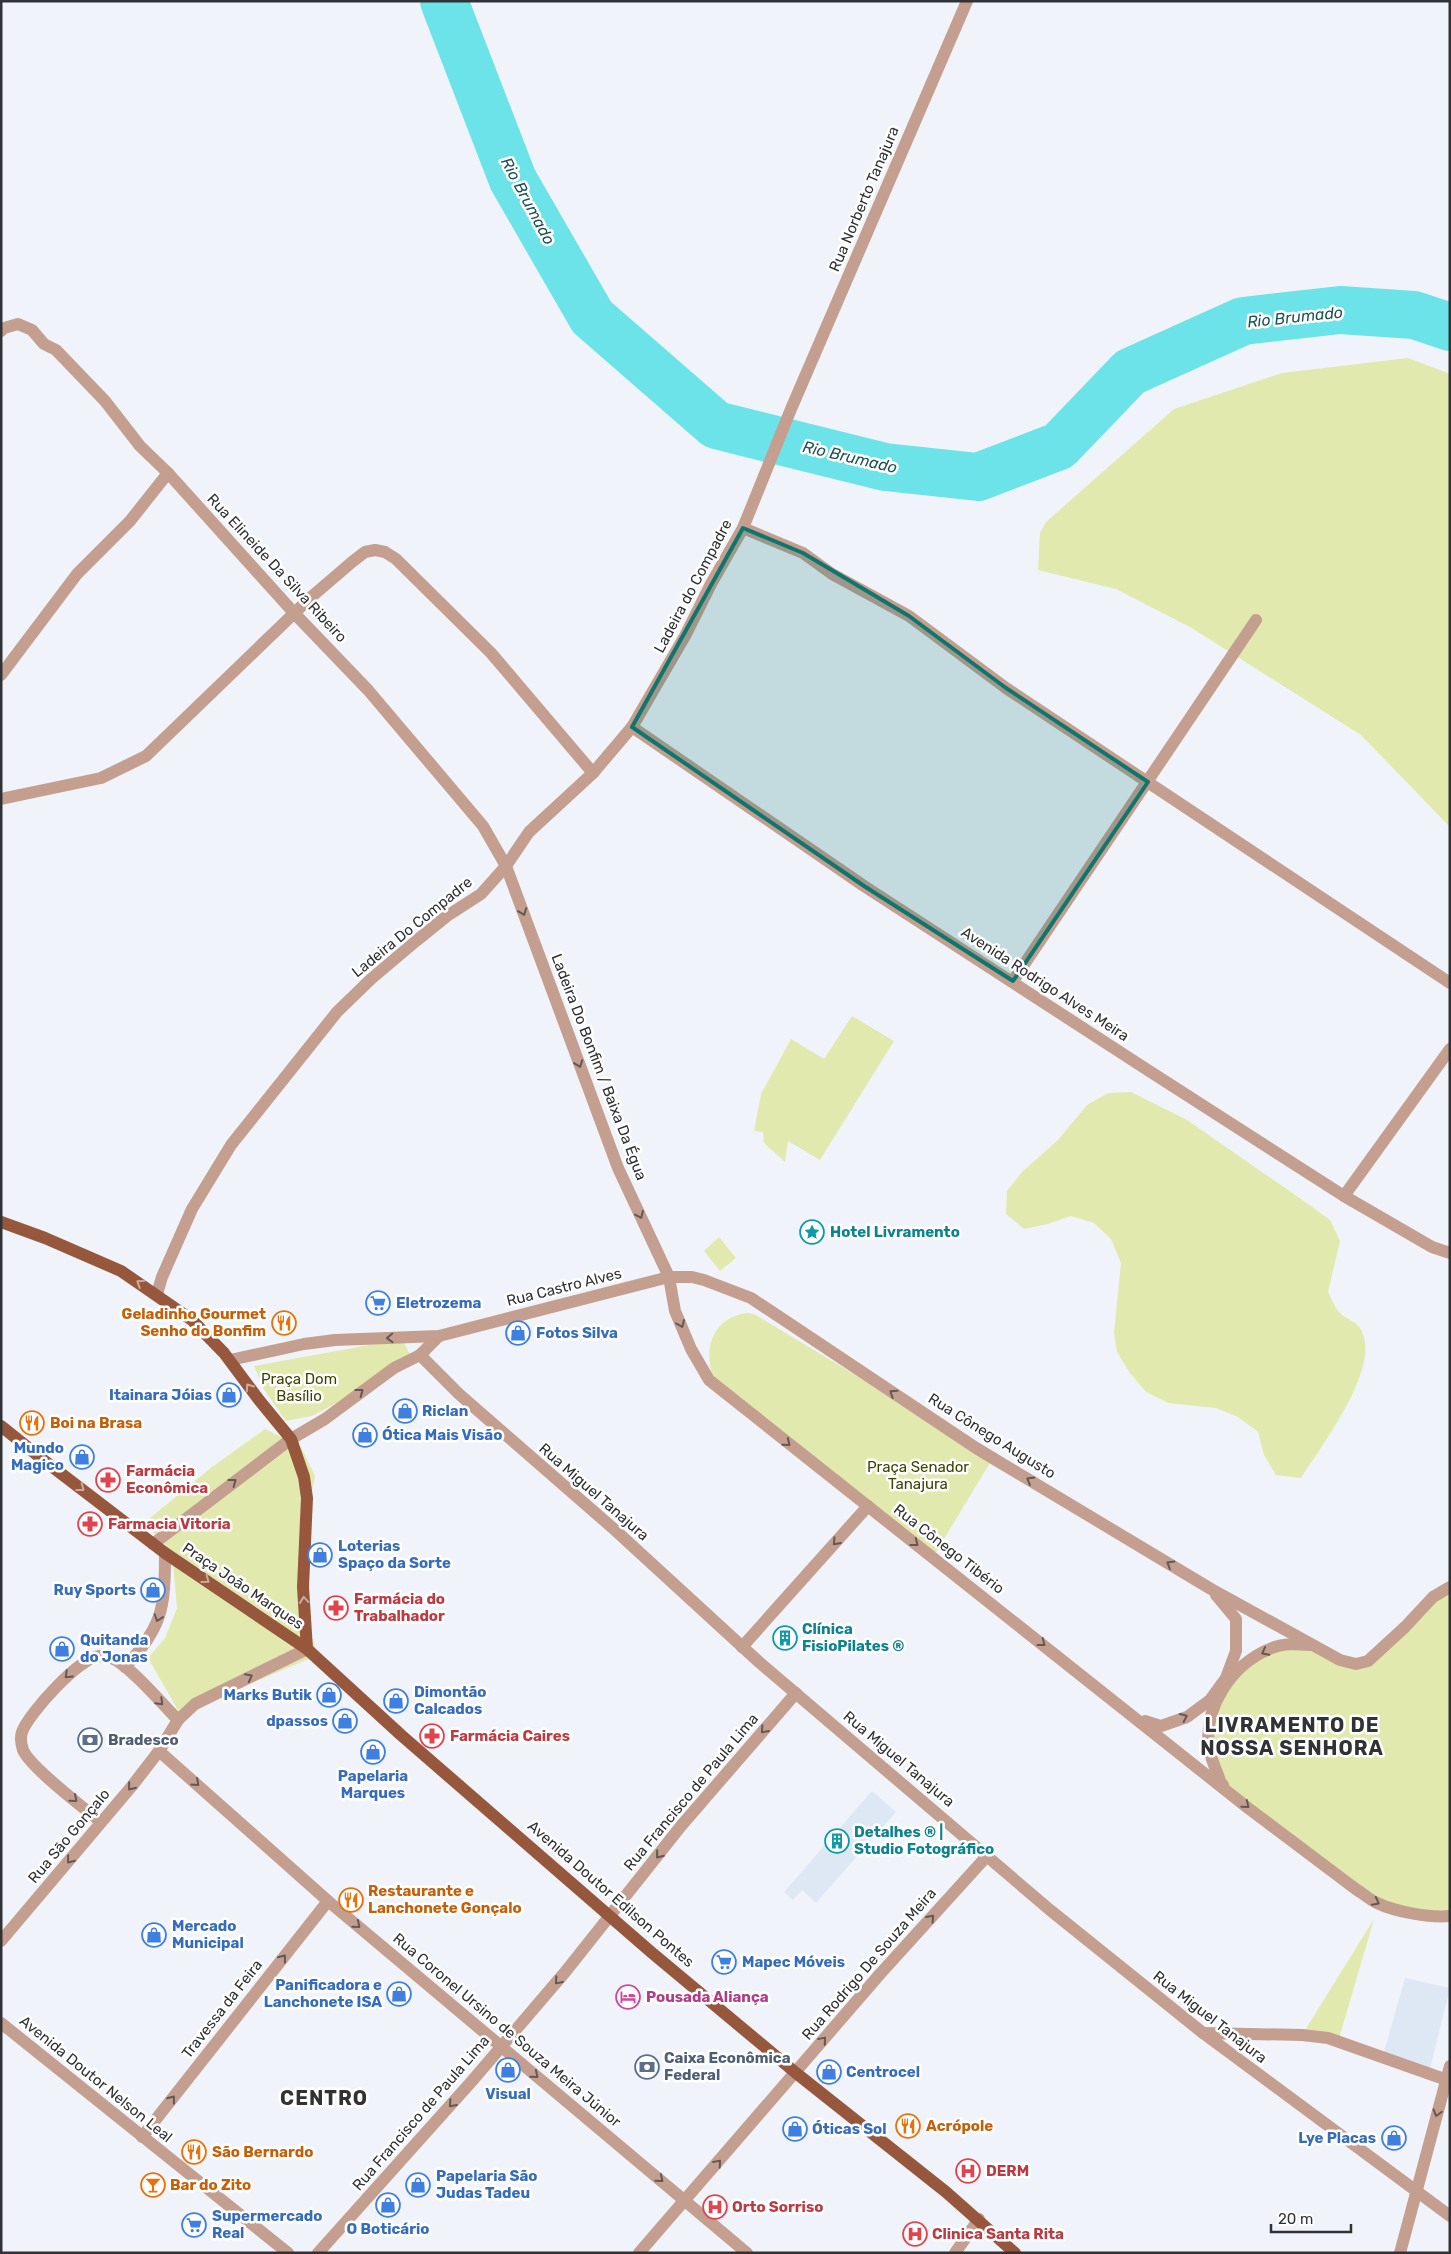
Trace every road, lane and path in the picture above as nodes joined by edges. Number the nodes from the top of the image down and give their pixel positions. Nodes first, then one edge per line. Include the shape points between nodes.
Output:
1 (967, 1) edge
2 (1, 331) edge
3 (772, 456) joint
4 (168, 474) junction
5 (743, 528) junction
6 (295, 614) junction
7 (1256, 620) dead end
8 (1, 675) edge
9 (632, 727) junction
10 (593, 773) junction
11 (1148, 782) junction
12 (1, 799) edge
13 (506, 866) junction
14 (1013, 981) junction
15 (1450, 983) edge
16 (1450, 1048) edge
17 (1344, 1196) junction
18 (1, 1222) edge
19 (1450, 1253) edge
20 (669, 1277) junction
21 (157, 1294) junction
22 (439, 1336) junction
23 (420, 1355) junction
24 (230, 1360) junction
25 (1, 1426) edge
26 (291, 1439) junction
27 (868, 1506) junction
28 (153, 1544) junction
29 (165, 1553) junction
30 (1450, 1587) edge
31 (1211, 1589) junction
32 (1312, 1645) junction
33 (742, 1647) junction
34 (307, 1649) junction
35 (125, 1667) junction
36 (796, 1693) junction
37 (1138, 1719) junction
38 (178, 1720) junction
39 (159, 1751) junction
40 (1231, 1793) junction
41 (101, 1822) junction
42 (987, 1856) junction
43 (328, 1901) junction
44 (612, 1916) junction
45 (1450, 1916) edge
46 (1437, 1918) junction
47 (1450, 1921) edge
48 (1, 1942) edge
49 (1, 2024) edge
50 (1203, 2033) junction
51 (501, 2047) junction
52 (1450, 2066) edge
53 (796, 2072) junction
54 (1447, 2080) junction
55 (142, 2137) junction
56 (1415, 2191) junction
57 (686, 2200) junction
58 (1450, 2216) edge
59 (979, 2219) junction
60 (288, 2253) edge
61 (318, 2253) edge
62 (639, 2253) edge
63 (747, 2253) edge
64 (955, 2253) edge
65 (1015, 2253) edge
66 (1400, 2253) edge

1 - 3 street, Rua Norberto Tanajura
2 - 4 street, Rua Elineide Da Silva Ribeiro via 18,324 32,330 44,344 56,350
3 - 5 street, Ladeira do Compadre
4 - 6 street, Rua Elineide Da Silva Ribeiro
4 - 8 street via 130,521 77,574
5 - 9 street, Ladeira do Compadre
5 - 11 street via 803,553 832,574 909,616 1006,688
6 - 10 street via 365,552 385,552 396,559 491,653
6 - 12 street via 146,756 101,778
6 - 13 street, Rua Elineide Da Silva Ribeiro via 368,690 437,770 483,826
7 - 11 street
9 - 10 street, Ladeira Do Compadre
9 - 14 street, Avenida Rodrigo Alves Meira via 864,886
10 - 13 street, Ladeira Do Compadre via 529,832
11 - 14 street
11 - 15 street
13 -> 20 street, Ladeira Do Bonfim / Baixa Da Égua via 618,1168
13 - 21 street, Ladeira Do Compadre via 481,894 447,916 371,979 326,1026 231,1145 192,1208
14 - 17 street, Avenida Rodrigo Alves Meira
16 - 17 street
17 - 19 street, Avenida Rodrigo Alves Meira via 1416,1238
21 -> 18 main road via 121,1271
20 - 22 street, Rua Castro Alves
20 -> 27 street, Rua Cônego Tibério via 676,1311 691,1349 709,1380
31 -> 20 street, Rua Cônego Augusto via 976,1448 760,1304 704,1280
21 - 24 main road via 192,1320
22 - 23 street
22 -> 24 street, Rua Castro Alves via 335,1340
26 -> 23 street via 325,1419 394,1368
23 - 33 street, Rua Miguel Tanajura via 459,1394 615,1530
26 -> 24 main road
25 -> 28 main road
28 -> 26 street, Praça João Marques
34 -> 26 main road, Praça João Marques via 303,1587 307,1498 304,1477
27 -> 33 street
27 -> 37 street, Rua Cônego Tibério
28 - 29 main road
29 -> 34 main road, Praça João Marques
29 -> 35 street, Praça João Marques via 165,1590 160,1615 152,1635
30 - 32 street, Rua Cônego Augusto via 1433,1597 1368,1661 1356,1664 1340,1660
31 - 32 street, Rua Cônego Augusto
37 -> 31 street via 1160,1726 1187,1717 1210,1700 1226,1678 1236,1651 1236,1618
32 -> 40 street via 1288,1644 1272,1648 1243,1663 1222,1688 1211,1718 1210,1750 1220,1781
33 - 36 street, Rua Miguel Tanajura
38 -> 34 street, Praça João Marques via 195,1704
34 - 44 main road, Avenida Doutor Edilson Pontes via 401,1735
35 -> 38 street
35 -> 41 street via 113,1659 99,1656 86,1662 62,1680 34,1712 22,1733 27,1757
36 - 42 street, Rua Miguel Tanajura
36 -> 44 street, Rua Francisco de Paula Lima via 682,1826
37 - 40 street, Rua Cônego Tibério
38 - 39 street
39 -> 41 street, Rua São Gonçalo
39 -> 43 street, Rua Coronel Ursino de Souza Meira Júnior
40 -> 46 street, Rua Cônego Tibério via 1376,1903
41 -> 48 street, Rua São Gonçalo
42 - 50 street, Rua Miguel Tanajura
53 -> 42 street, Rua Rodrigo De Souza Meira
43 -> 51 street, Rua Coronel Ursino de Souza Meira Júnior
55 -> 43 street, Travessa da Feira
44 -> 51 street, Rua Francisco de Paula Lima
44 - 53 main road, Avenida Doutor Edilson Pontes
45 - 46 street
46 - 47 street, Rua Cônego Tibério
49 - 55 street, Avenida Doutor Nelson Leal
50 - 54 street via 1328,2038
50 - 56 street, Rua Miguel Tanajura
51 -> 57 street, Rua Coronel Ursino de Souza Meira Júnior
51 -> 61 street, Rua Francisco de Paula Lima
52 - 54 street
57 -> 53 street, Rua Rodrigo De Souza Meira
53 - 59 main road, Avenida Doutor Edilson Pontes
54 -> 56 street
55 - 60 street, Avenida Doutor Nelson Leal
56 - 58 street, Rua Miguel Tanajura
56 - 66 street
57 - 62 street, Rua Rodrigo De Souza Meira
57 - 63 street, Rua Coronel Ursino de Souza Meira Júnior
59 - 64 street
59 - 65 main road, Avenida Doutor Edilson Pontes

